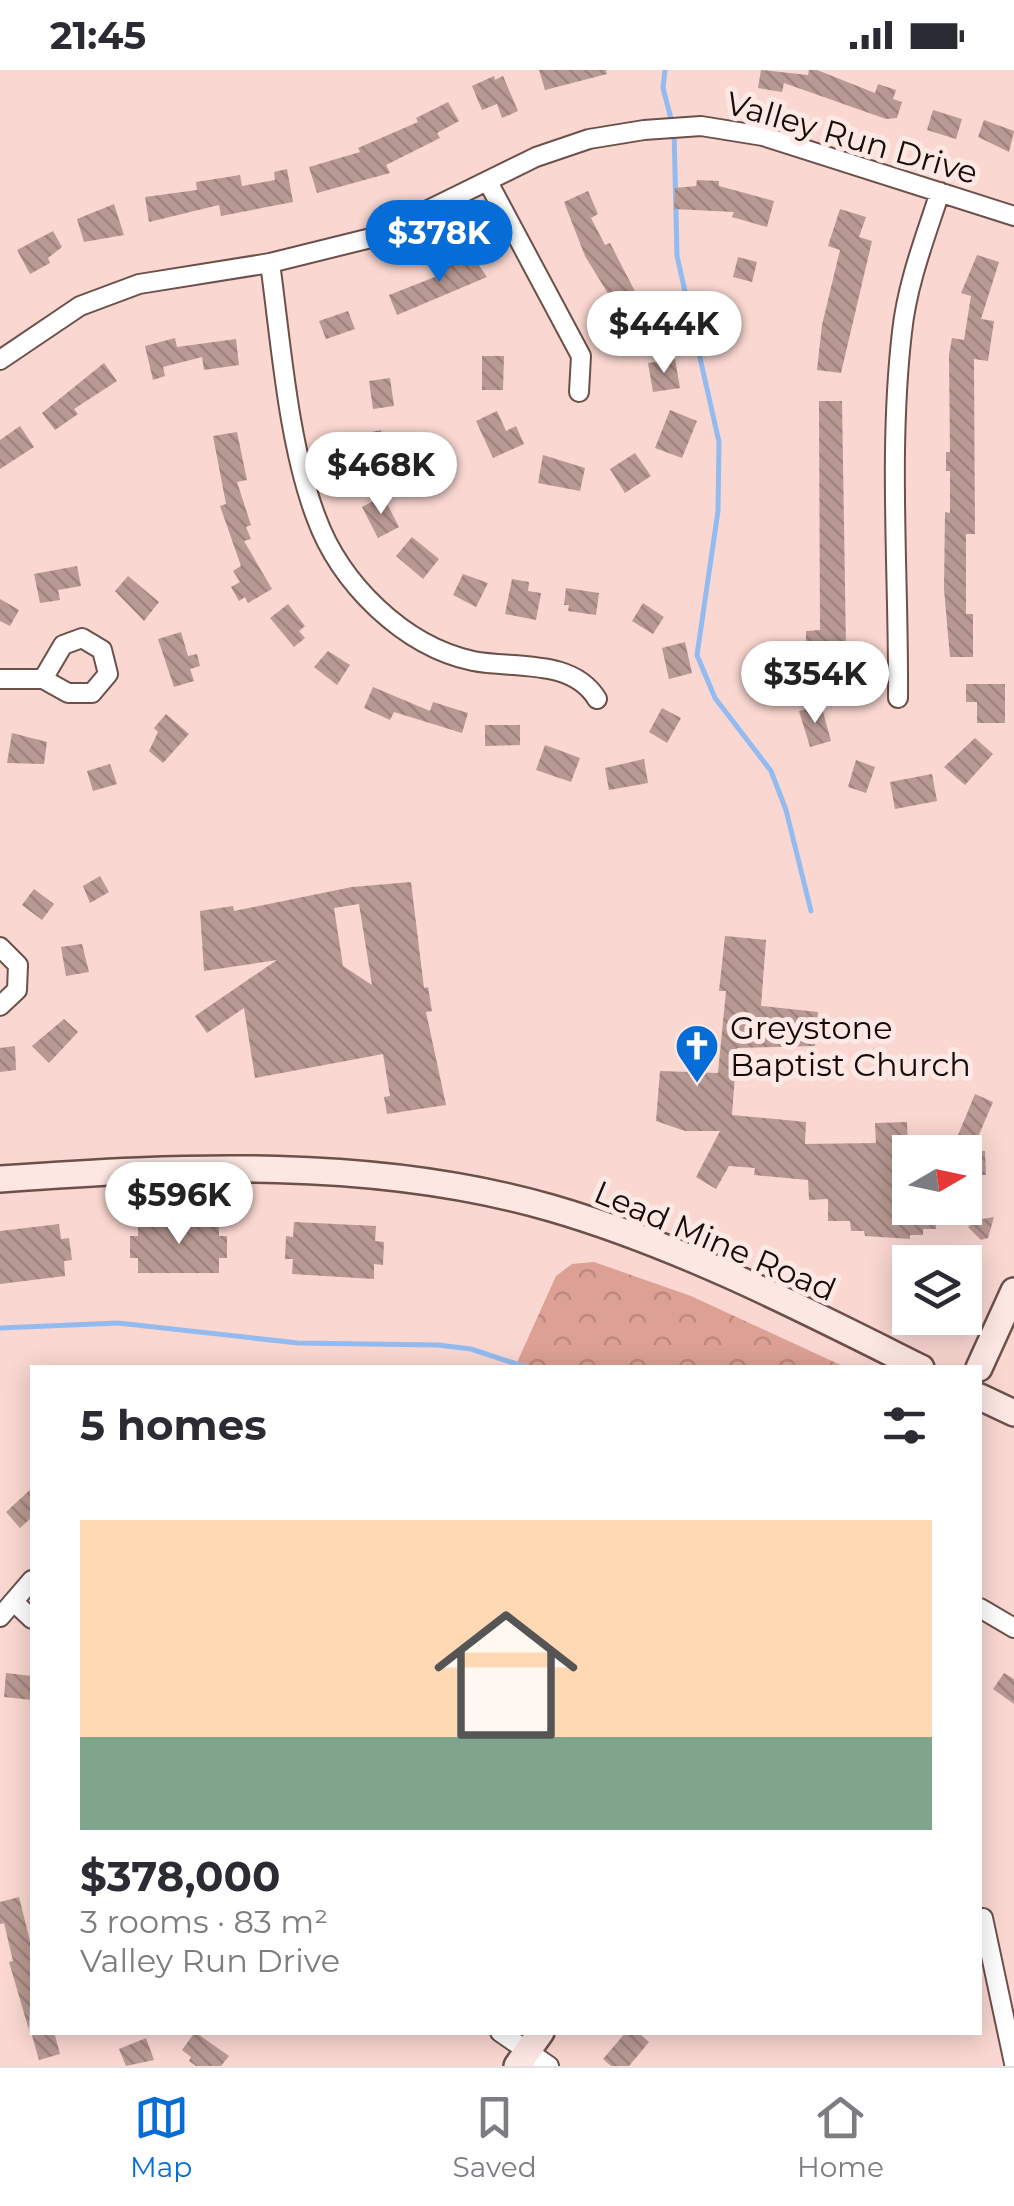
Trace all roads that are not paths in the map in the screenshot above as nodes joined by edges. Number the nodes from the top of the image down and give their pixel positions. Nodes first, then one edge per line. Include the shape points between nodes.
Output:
1 (488, 182) junction
2 (940, 192) junction
3 (1014, 216) edge
4 (270, 263) junction
5 (0, 360) edge
6 (578, 392) dead end
7 (43, 678) dead end
8 (0, 679) edge
9 (898, 698) dead end
10 (597, 699) dead end
11 (0, 946) edge
12 (0, 1006) edge
13 (0, 1179) edge
14 (1014, 1292) edge
15 (915, 1365) edge
16 (980, 1365) edge
17 (982, 1399) edge
18 (1014, 1413) edge
19 (30, 1582) edge
20 (14, 1602) junction
21 (982, 1609) edge
22 (0, 1616) edge
23 (30, 1617) edge
24 (1014, 1628) edge
25 (983, 1918) dead end
26 (505, 2035) edge
27 (528, 2050) edge
28 (1014, 2063) edge
29 (550, 2066) edge

1 - 2 street, Valley Run Drive via 588,139 701,126 763,136
1 - 4 street, Valley Run Drive via 370,238
1 - 6 street via 581,356
2 - 3 street, Valley Run Drive
2 - 9 street via 902,330 896,409
4 - 5 street, Valley Run Drive via 138,284 80,306
4 - 10 street via 316,518 374,606 420,641 469,660 570,672
7 - 8 street
11 - 12 street via 18,965 17,990
13 - 15 main road, Lead Mine Road via 196,1169 330,1172 442,1185 550,1208 654,1244
14 - 16 main road
17 - 18 main road
19 - 20 street
20 - 22 street
20 - 23 street
21 - 24 street
25 - 28 street
26 - 27 street
27 - 29 street

